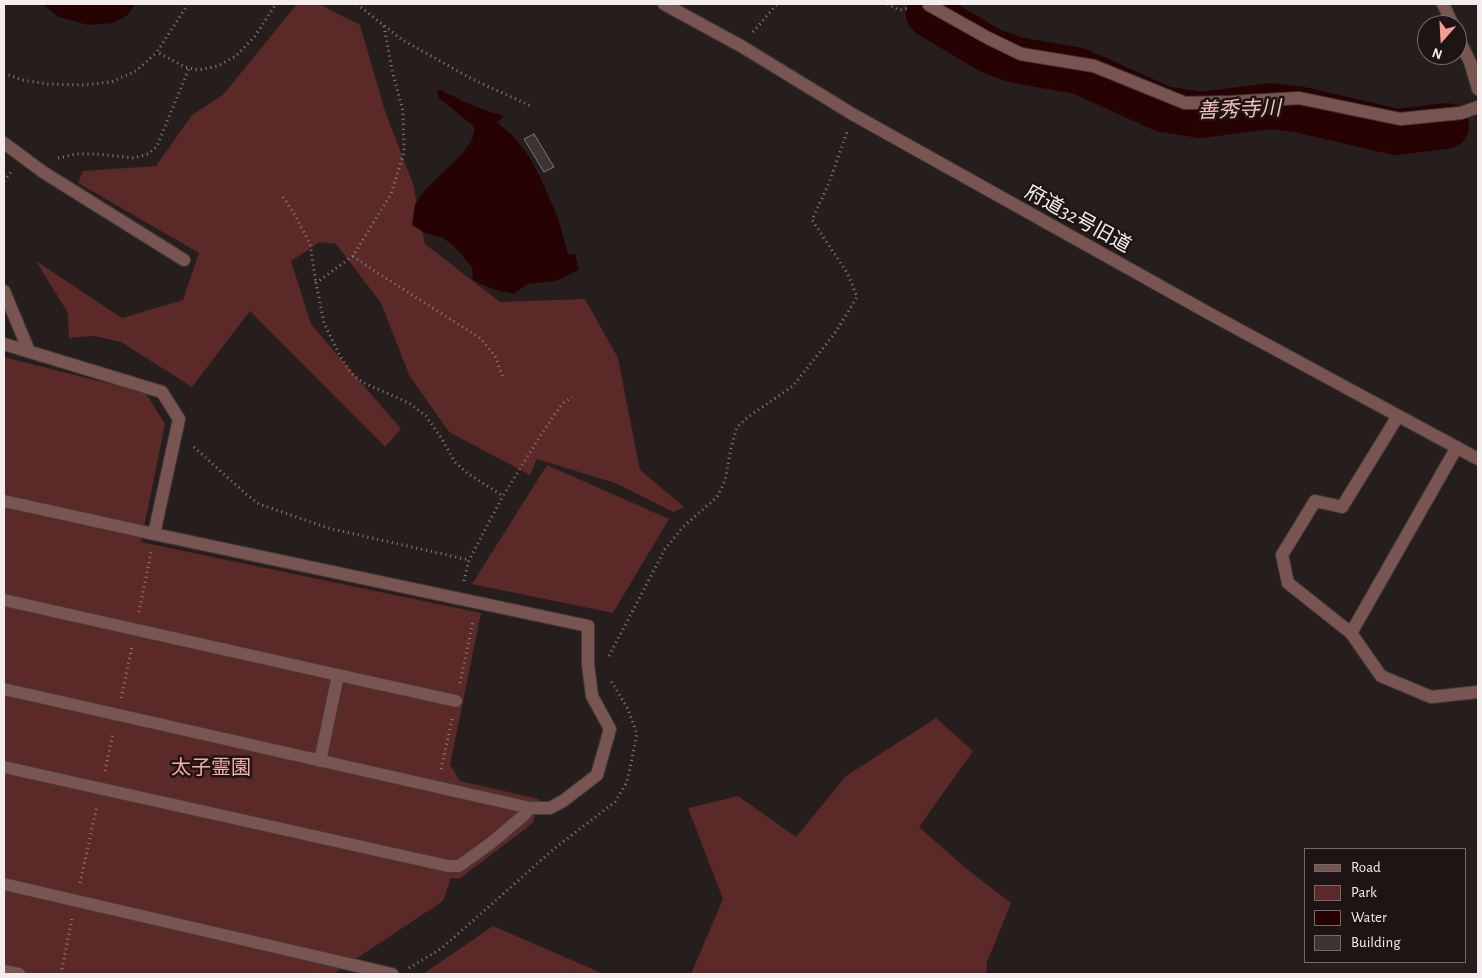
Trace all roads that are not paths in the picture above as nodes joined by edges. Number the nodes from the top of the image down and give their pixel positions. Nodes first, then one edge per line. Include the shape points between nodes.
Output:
1 (664, 4) edge
2 (929, 5) dead end
3 (1467, 56) edge
4 (1478, 89) edge
5 (1478, 107) edge
6 (4, 143) edge
7 (184, 260) dead end
8 (4, 291) edge
9 (4, 344) edge
10 (29, 351) junction
11 (1398, 416) junction
12 (1457, 448) junction
13 (1478, 459) edge
14 (4, 502) edge
15 (154, 534) junction
16 (4, 600) edge
17 (1351, 633) junction
18 (338, 675) junction
19 (4, 689) edge
20 (1478, 692) edge
21 (456, 701) dead end
22 (320, 761) junction
23 (4, 767) edge
24 (530, 808) junction
25 (4, 884) edge
26 (4, 971) edge
27 (19, 974) edge
28 (392, 974) edge

1 - 11 street, 府道32号旧道 via 741,46 854,115
2 - 5 street via 1021,54 1094,66 1184,103 1299,98 1400,118 1461,112
3 - 4 street
6 - 7 street via 39,169
8 - 10 street
9 - 10 street
10 - 15 street via 162,392 180,419
11 - 12 street, 府道32号旧道
11 - 17 street via 1342,507 1315,501 1282,555 1288,583
12 - 13 street, 府道32号旧道
12 - 17 street
14 - 15 street
15 - 24 street via 588,626 592,696 610,729 597,775 550,808
16 - 18 street
17 - 20 street via 1381,676 1431,697
18 - 21 street
18 - 22 street
19 - 22 street
22 - 24 street
23 - 24 street via 448,866 459,866
25 - 28 street
26 - 27 street

